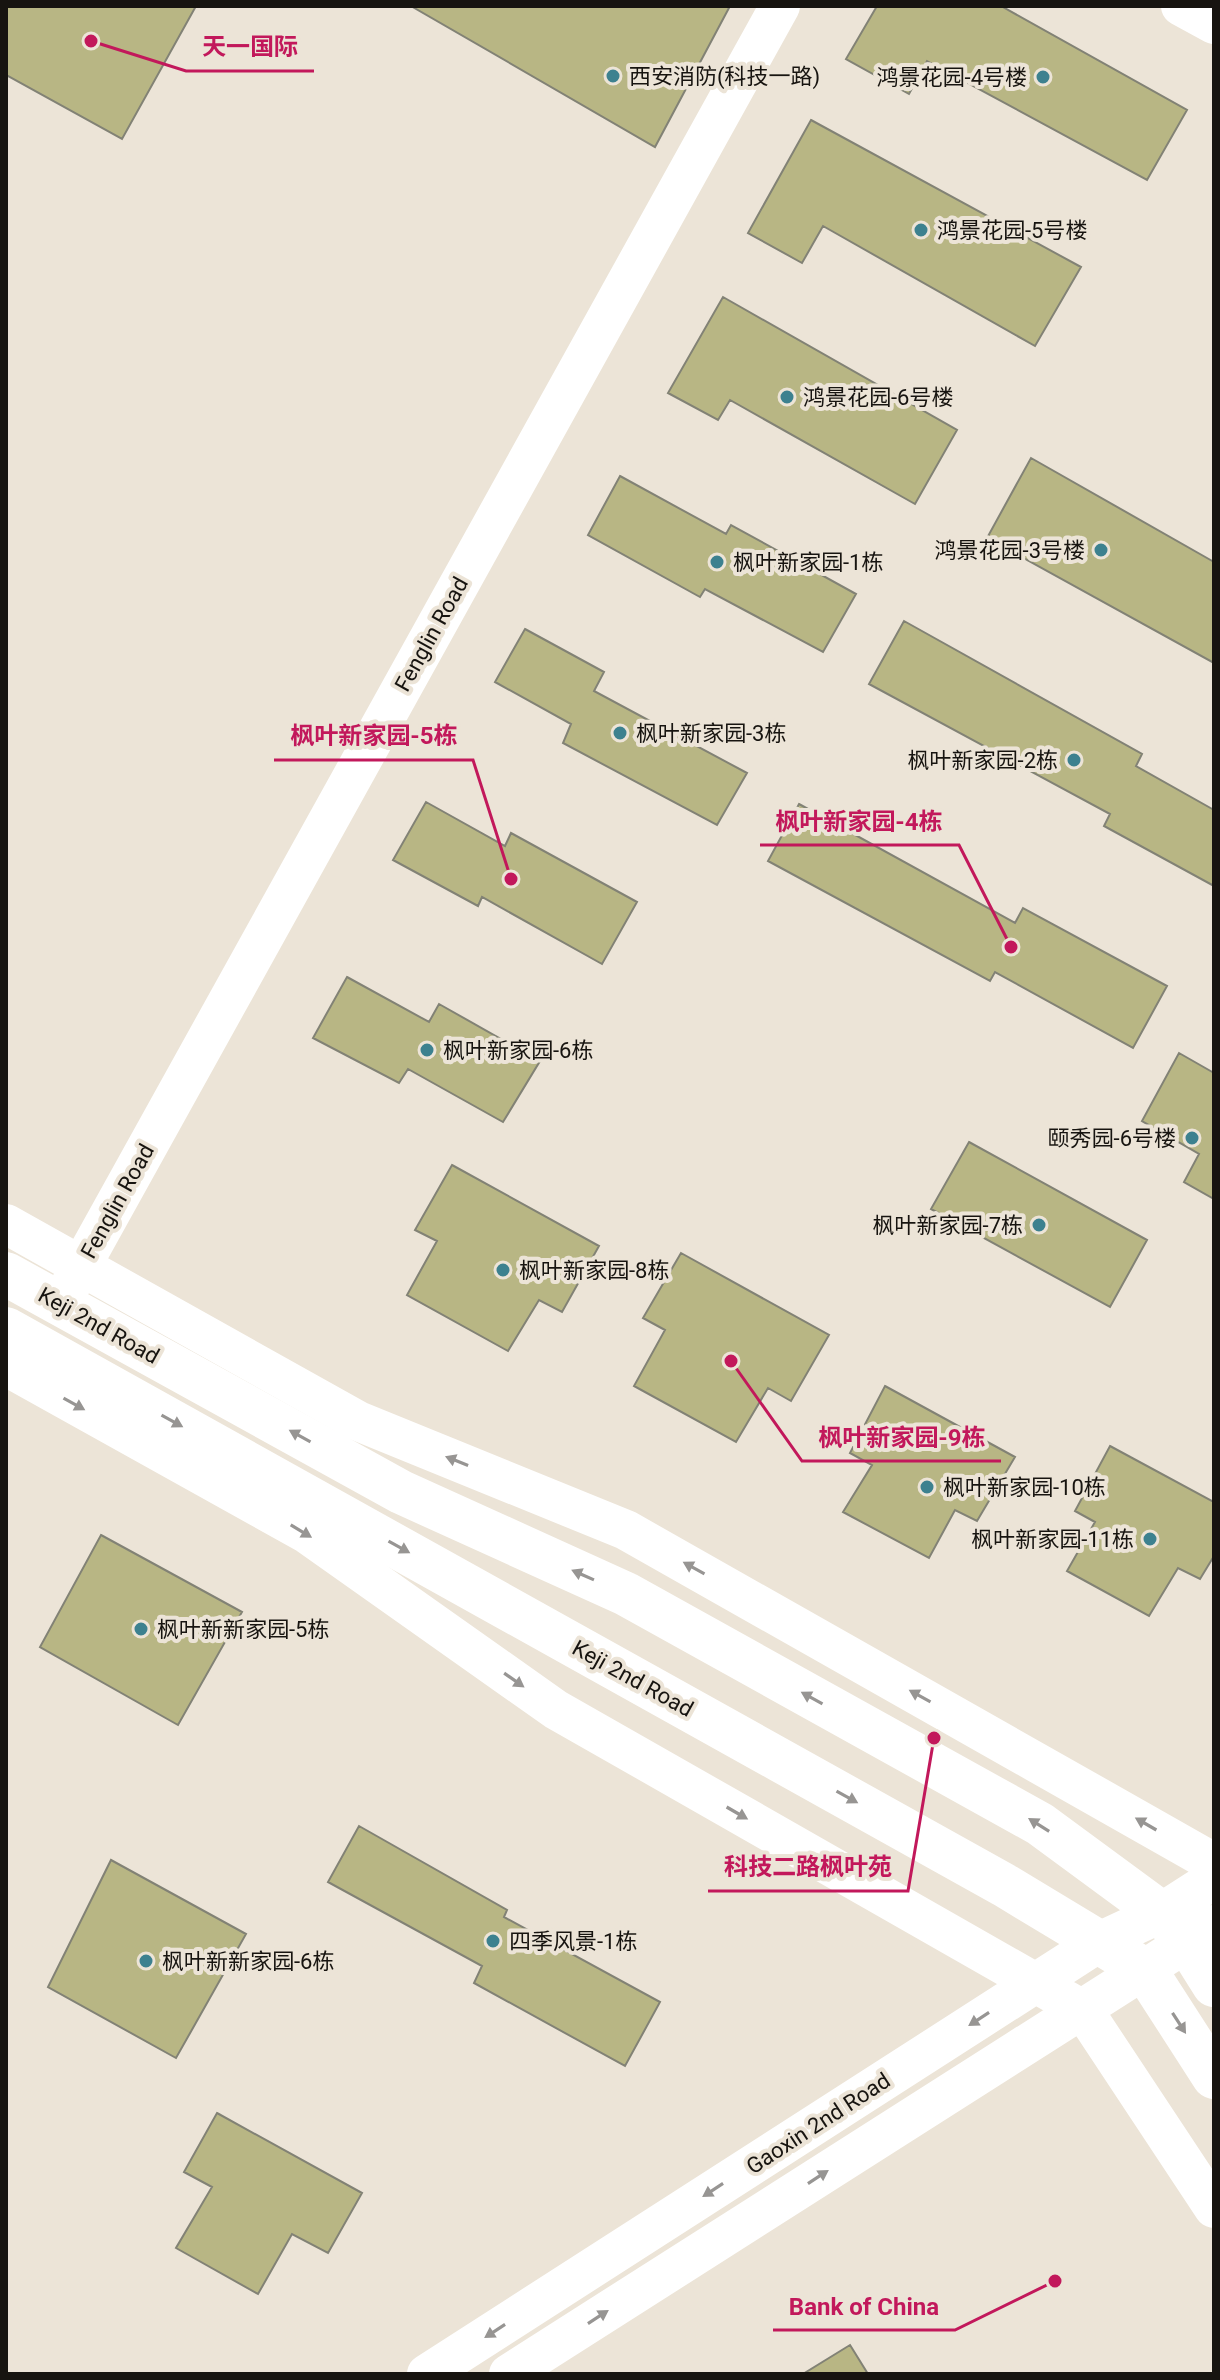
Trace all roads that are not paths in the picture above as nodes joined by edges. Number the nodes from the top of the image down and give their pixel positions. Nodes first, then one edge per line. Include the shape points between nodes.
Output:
1 (780, 6) edge
2 (1181, 6) edge
3 (1214, 24) edge
4 (6, 1224) edge
5 (81, 1266) junction
6 (6, 1274) edge
7 (60, 1304) junction
8 (6, 1329) edge
9 (6, 1366) edge
10 (1214, 1863) edge
11 (1214, 1879) edge
12 (1187, 1927) edge
13 (1101, 1941) junction
14 (1145, 1970) junction
15 (1036, 1983) junction
16 (1214, 1985) edge
17 (1083, 2010) junction
18 (1214, 2077) edge
19 (1214, 2208) edge
20 (427, 2374) edge
21 (509, 2374) edge

1 - 5 street, Fenglin Road
2 - 3 street
4 - 5 street
5 - 7 street, Fenglin Road
10 -> 5 street via 626,1530 358,1421
6 - 7 main road, Keji 2nd Road
12 -> 7 main road, Keji 2nd Road via 1040,1824 626,1594 401,1492
8 -> 13 main road, Keji 2nd Road
9 -> 15 street via 306,1533 555,1709
11 - 12 street, Gaoxin 2nd Road
12 - 13 street, Gaoxin 2nd Road
12 - 14 street, Gaoxin 2nd Road
12 - 16 main road, Keji 2nd Road
13 - 14 main road, Keji 2nd Road
13 - 15 street, Gaoxin 2nd Road
14 - 17 street, Gaoxin 2nd Road
14 -> 18 main road, Keji 2nd Road
15 - 17 street
15 -> 20 street, Gaoxin 2nd Road
17 - 19 street
21 -> 17 street, Gaoxin 2nd Road

